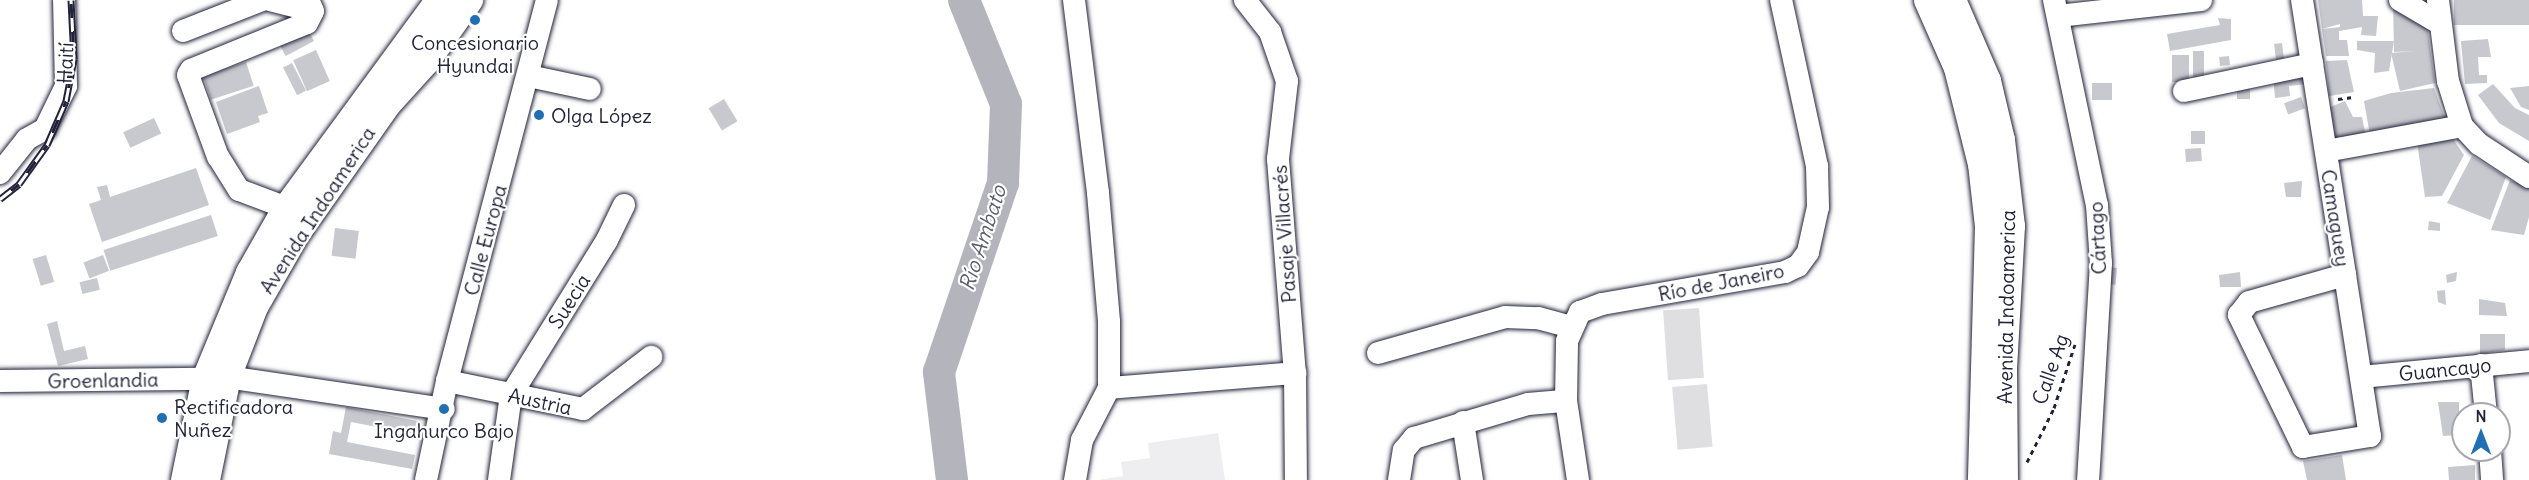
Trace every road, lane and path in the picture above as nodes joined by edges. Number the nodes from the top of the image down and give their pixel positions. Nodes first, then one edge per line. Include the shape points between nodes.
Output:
1 (64, 0) edge
2 (262, 0) edge
3 (270, 0) edge
4 (440, 0) edge
5 (469, 0) edge
6 (548, 0) edge
7 (1074, 0) edge
8 (1245, 0) edge
9 (1781, 0) edge
10 (1928, 0) edge
11 (1952, 0) edge
12 (2201, 0) edge
13 (2302, 0) edge
14 (2400, 0) edge
15 (2438, 0) edge
16 (310, 5) edge
17 (2056, 8) edge
18 (2439, 23) junction
19 (183, 32) dead end
20 (2313, 64) junction
21 (529, 76) junction
22 (590, 89) dead end
23 (2184, 91) dead end
24 (2462, 126) junction
25 (2326, 151) junction
26 (0, 173) edge
27 (2529, 177) edge
28 (624, 205) dead end
29 (287, 208) junction
30 (2345, 275) junction
31 (1570, 327) junction
32 (2076, 341) dead end
33 (1378, 353) dead end
34 (651, 357) dead end
35 (2529, 361) edge
36 (2481, 365) junction
37 (1295, 373) junction
38 (2361, 377) junction
39 (217, 378) junction
40 (0, 381) edge
41 (447, 381) junction
42 (1109, 388) junction
43 (511, 395) junction
44 (1566, 401) junction
45 (2485, 402) edge
46 (444, 409) junction
47 (1463, 422) junction
48 (2491, 462) edge
49 (2014, 475) edge
50 (185, 480) edge
51 (206, 480) edge
52 (426, 480) edge
53 (499, 480) edge
54 (1075, 480) edge
55 (1296, 480) edge
56 (1399, 480) edge
57 (1472, 480) edge
58 (1578, 480) edge
59 (1982, 480) edge
60 (2088, 480) edge
61 (2492, 480) edge

1 - 26 street, Haití via 66,86 45,129 27,139
2 - 19 street
3 - 16 street
4 - 29 main road, Avenida Indoamerica
5 - 39 main road, Avenida Indoamerica via 426,61 387,104 295,235
6 - 21 street, Calle Europa
7 - 42 street via 1098,193 1109,322
8 - 37 street, Pasaje Villacrés via 1270,32 1287,81 1278,159
9 - 31 street, Río de Janeiro via 1817,166 1818,207 1808,252 1798,266 1785,272 1602,304 1580,312
10 - 59 main road, Avenida Indoamerica via 1958,68 1982,164 1989,226
11 - 49 main road, Avenida Indoamerica via 1987,81 2001,140 2011,225 2004,369
12 - 17 street
13 - 20 street, Camaguey
14 - 18 street
15 - 18 street
16 - 29 street via 307,23 191,70 188,75 218,157 239,190
17 - 60 street, Cártago via 2097,205 2101,263
18 - 24 street via 2448,81
20 - 23 street
20 - 25 street, Camaguey
21 - 22 street
21 - 41 street, Calle Europa
24 - 25 street
24 - 27 street via 2479,144
25 - 30 street, Camaguey
28 - 43 street, Suecia
29 - 39 main road, Avenida Indoamerica via 250,273
30 - 38 street, Camaguey
30 - 38 street, Camaguey via 2249,303 2238,315 2302,447 2370,435
31 - 33 street via 1538,318 1505,317
31 - 44 street
32 - 49 path, Calle Ag via 2054,408
34 - 43 street, Austria via 583,409
35 - 36 street, Guancayo
36 - 38 street, Guancayo
36 - 45 street
37 - 42 street
37 - 55 street, Pasaje Villacrés
39 - 40 street, Groenlandia
39 - 46 street, Groenlandia
39 - 50 main road, Avenida Indoamerica
39 - 51 main road, Avenida Indoamerica
41 - 43 street, Austria
41 - 46 street, Calle Europa
42 - 54 street via 1082,440
43 - 53 street
44 - 47 street via 1528,404
44 - 58 street
46 - 52 street, Calle Europa
47 - 56 street via 1407,442
47 - 57 street
48 - 61 street

